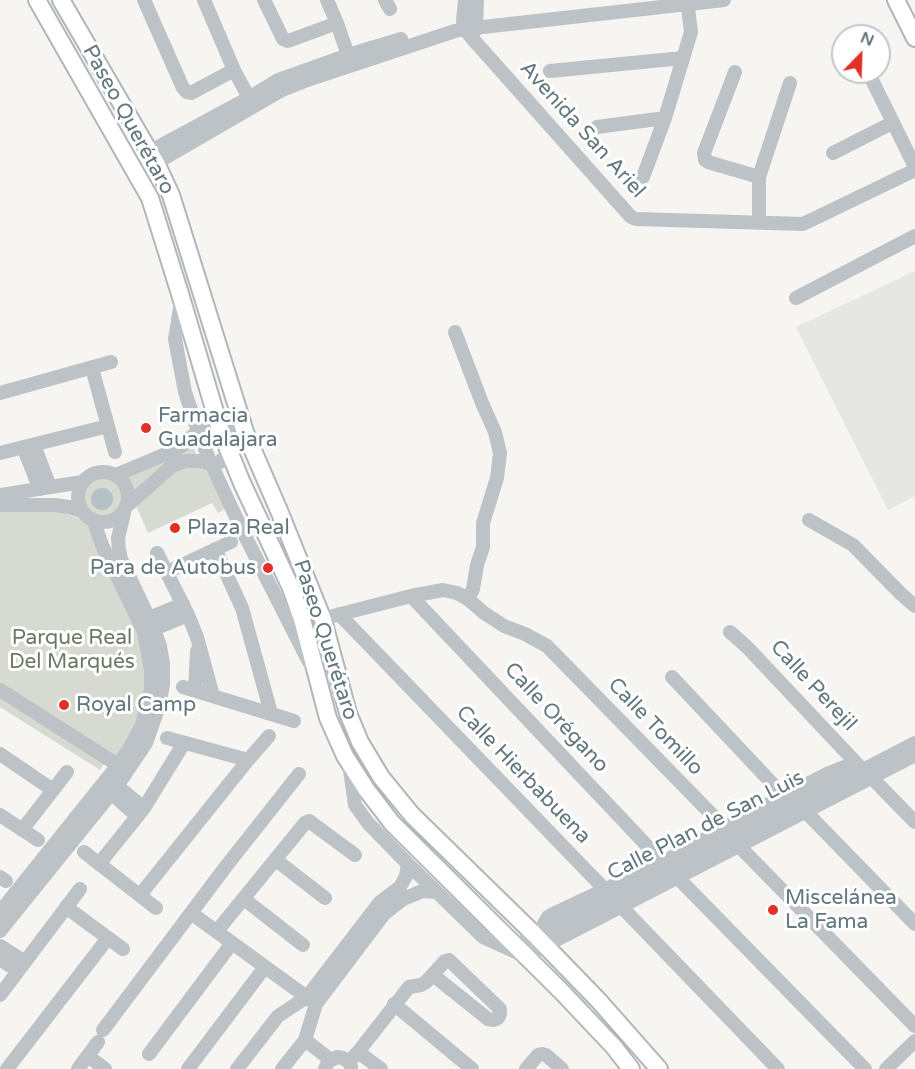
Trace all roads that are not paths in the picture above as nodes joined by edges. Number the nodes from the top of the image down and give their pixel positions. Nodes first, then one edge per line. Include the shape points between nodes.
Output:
1 (37, 0) edge
2 (61, 0) edge
3 (144, 0) edge
4 (204, 0) edge
5 (264, 0) edge
6 (327, 0) edge
7 (465, 0) edge
8 (477, 0) edge
9 (652, 0) edge
10 (724, 0) edge
11 (896, 0) edge
12 (693, 2) edge
13 (592, 7) edge
14 (338, 23) junction
15 (470, 27) junction
16 (915, 38) edge
17 (348, 55) junction
18 (683, 58) junction
19 (234, 70) junction
20 (550, 71) dead end
21 (735, 72) dead end
22 (308, 74) junction
23 (790, 83) dead end
24 (874, 84) edge
25 (249, 98) junction
26 (665, 118) junction
27 (892, 123) junction
28 (597, 127) dead end
29 (833, 153) dead end
30 (152, 157) junction
31 (915, 169) edge
32 (643, 177) dead end
33 (759, 177) junction
34 (759, 223) junction
35 (915, 236) edge
36 (182, 297) junction
37 (796, 298) dead end
38 (455, 332) dead end
39 (111, 362) dead end
40 (92, 368) junction
41 (0, 393) edge
42 (108, 426) junction
43 (220, 429) junction
44 (198, 431) junction
45 (246, 436) junction
46 (28, 446) junction
47 (115, 452) dead end
48 (229, 452) junction
49 (0, 453) edge
50 (211, 464) junction
51 (116, 475) junction
52 (82, 482) junction
53 (45, 488) junction
54 (0, 495) edge
55 (0, 505) edge
56 (126, 509) junction
57 (88, 517) junction
58 (809, 520) dead end
59 (231, 542) dead end
60 (215, 549) junction
61 (157, 553) dead end
62 (167, 572) junction
63 (411, 596) junction
64 (468, 599) junction
65 (915, 606) edge
66 (186, 610) junction
67 (339, 614) junction
68 (323, 620) junction
69 (152, 624) junction
70 (730, 632) dead end
71 (197, 637) junction
72 (672, 677) dead end
73 (317, 679) junction
74 (0, 690) edge
75 (213, 696) junction
76 (271, 713) junction
77 (294, 721) dead end
78 (269, 736) dead end
79 (167, 738) dead end
80 (184, 743) junction
81 (915, 743) edge
82 (0, 754) edge
83 (915, 755) edge
84 (248, 760) junction
85 (349, 762) junction
86 (123, 768) junction
87 (863, 770) junction
88 (68, 772) dead end
89 (299, 774) dead end
90 (53, 790) junction
91 (115, 790) junction
92 (784, 796) junction
93 (801, 808) junction
94 (140, 812) junction
95 (0, 815) edge
96 (915, 822) edge
97 (22, 830) junction
98 (732, 837) junction
99 (38, 840) dead end
100 (84, 852) dead end
101 (355, 855) dead end
102 (276, 860) junction
103 (99, 864) junction
104 (408, 864) junction
105 (670, 869) junction
106 (80, 889) dead end
107 (437, 892) junction
108 (140, 895) junction
109 (325, 898) dead end
110 (612, 898) junction
111 (243, 899) junction
112 (66, 907) junction
113 (156, 908) dead end
114 (0, 912) edge
115 (191, 913) junction
116 (915, 924) edge
117 (0, 931) edge
118 (217, 932) junction
119 (542, 937) junction
120 (108, 938) junction
121 (231, 943) junction
122 (303, 945) dead end
123 (0, 946) edge
124 (123, 950) dead end
125 (521, 951) junction
126 (0, 959) edge
127 (21, 967) junction
128 (265, 967) junction
129 (433, 975) junction
130 (0, 995) edge
131 (312, 1001) junction
132 (394, 1005) junction
133 (915, 1026) edge
134 (915, 1041) edge
135 (302, 1043) junction
136 (148, 1054) dead end
137 (88, 1056) junction
138 (353, 1061) edge
139 (327, 1065) edge
140 (6, 1069) edge
141 (78, 1069) edge
142 (105, 1069) edge
143 (188, 1069) edge
144 (237, 1069) edge
145 (282, 1069) edge
146 (381, 1069) edge
147 (472, 1069) edge
148 (526, 1069) edge
149 (562, 1069) edge
150 (632, 1069) edge
151 (659, 1069) edge
152 (778, 1069) edge
153 (865, 1069) edge
154 (886, 1069) edge

1 - 36 main road, Paseo Querétaro via 150,198
2 - 30 main road, Paseo Querétaro
3 - 19 street via 187,92
4 - 19 street
5 - 14 street via 280,36 288,41
6 - 14 street
7 - 15 street
8 - 15 street
9 - 13 street
10 - 12 street
11 - 16 main road
12 - 13 street
12 - 18 street via 691,32
13 - 15 street
14 - 17 street
15 - 17 street
15 - 22 street
15 - 34 street, Avenida San Ariel via 631,217
17 - 22 street
18 - 20 street
18 - 26 street
19 - 25 street
21 - 33 street via 704,153 705,160
22 - 25 street via 278,80
22 - 30 street
23 - 33 street
24 - 27 street
25 - 30 street
26 - 28 street
26 - 32 street
27 - 29 street
27 - 31 street
30 - 45 main road, Paseo Querétaro via 171,195
31 - 34 street, Avenida San Ariel via 803,224
33 - 34 street
35 - 37 street
36 - 43 main road, Paseo Querétaro
36 - 44 street via 176,339 185,392
38 - 64 street via 500,453 483,523 483,547
39 - 40 street
40 - 41 street
40 - 42 street
42 - 46 street
42 - 47 street
43 - 44 street
43 - 45 street
43 - 48 main road, Paseo Querétaro
44 - 50 street
44 - 51 street via 178,449
45 - 48 street
45 - 68 main road, Paseo Querétaro
46 - 49 street
46 - 53 street
48 - 50 street via 220,462
48 - 73 main road, Paseo Querétaro via 291,588
50 - 56 street via 186,461 172,466
50 - 73 street
51 - 52 street via 92,474
51 - 56 street via 127,488
52 - 53 street
52 - 57 street via 78,504
53 - 54 street
55 - 57 street via 55,505
56 - 57 street via 116,520 105,523
56 - 69 street via 118,538 121,559
57 - 86 street via 144,632 151,670 151,690 142,725
58 - 65 street via 853,544
59 - 60 street
60 - 62 street
60 - 76 street via 242,609
61 - 62 street
62 - 66 street
63 - 64 street via 443,590
63 - 67 street
63 - 105 street, Calle Orégano
64 - 98 street, Calle Tomillo via 504,626 547,646
66 - 69 street
66 - 71 street
67 - 68 street
67 - 110 street, Calle Hierbabuena
68 - 119 main road, Paseo Querétaro via 348,713 381,777 412,814
69 - 86 street via 163,664 159,706 146,743
70 - 87 street, Calle Perejil
71 - 75 street
71 - 75 street via 189,688
72 - 92 street
73 - 85 main road, Paseo Querétaro via 328,718
74 - 86 street
75 - 76 street
76 - 77 street
78 - 84 street
79 - 80 street
80 - 84 street
80 - 94 street
81 - 87 street, Calle Plan de San Luis
82 - 90 street
83 - 87 street, Calle Plan de San Luis
84 - 108 street
85 - 104 street via 355,805
85 - 125 main road, Paseo Querétaro via 392,823
86 - 91 street
86 - 114 street
87 - 92 street via 830,773
87 - 93 street, Calle Plan de San Luis
87 - 96 street, Calle Perejil
88 - 90 street
89 - 115 street
90 - 97 street
91 - 94 street
91 - 117 street
92 - 93 street
92 - 98 street
93 - 98 street, Calle Plan de San Luis
93 - 116 street
94 - 103 street
95 - 97 street
97 - 99 street
98 - 105 street, Calle Plan de San Luis
98 - 105 street
98 - 133 street, Calle Tomillo
100 - 103 street
101 - 102 street via 309,821
102 - 109 street
102 - 111 street
103 - 108 street
104 - 107 street
104 - 131 street via 400,887 380,902
105 - 110 street, Calle Plan de San Luis
105 - 110 street
105 - 153 street, Calle Orégano
106 - 112 street
107 - 125 street via 483,937
107 - 131 street via 422,891 384,914
108 - 113 street
110 - 119 street, Calle Plan de San Luis
110 - 119 street via 548,917
110 - 152 street, Calle Hierbabuena
111 - 118 street
111 - 122 street
112 - 120 street
112 - 127 street
115 - 118 street
115 - 137 street
118 - 121 street
119 - 125 street, Calle Plan de San Luis
119 - 151 main road, Paseo Querétaro
120 - 124 street
120 - 140 street
121 - 128 street
121 - 136 street
123 - 127 street
125 - 150 main road, Paseo Querétaro
126 - 127 street
127 - 130 street
128 - 131 street
128 - 143 street
129 - 129 street via 448,960 500,1008 498,1018 488,1020
129 - 132 street via 422,985 409,987
131 - 135 street
131 - 144 street via 278,1016
132 - 138 street
132 - 147 street
134 - 154 street
135 - 139 street
135 - 145 street
137 - 141 street
137 - 142 street
138 - 139 street via 337,1058
138 - 146 street
148 - 149 street via 542,1054

